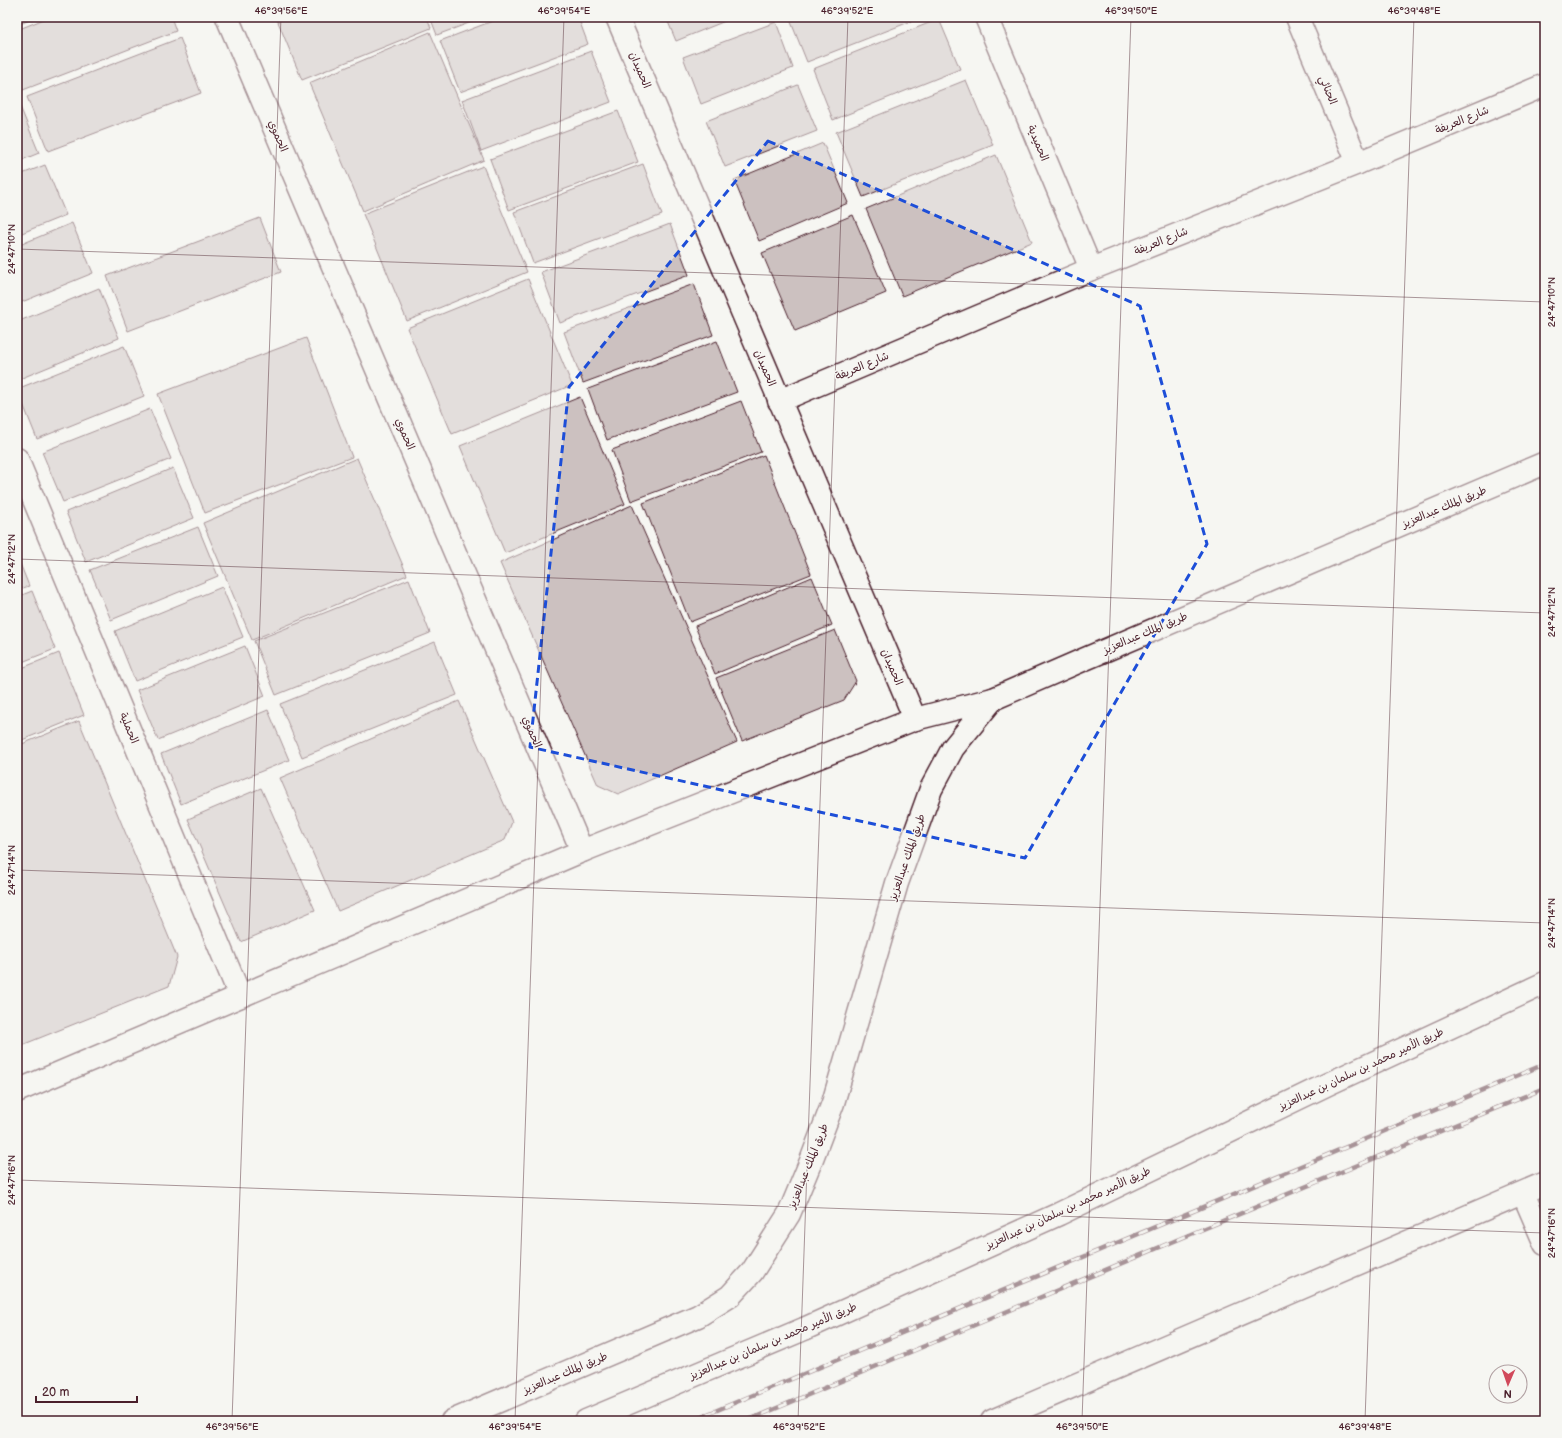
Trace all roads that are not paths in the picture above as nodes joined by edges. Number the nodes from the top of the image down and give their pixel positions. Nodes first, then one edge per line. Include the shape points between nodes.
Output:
1 (227, 17) edge
2 (617, 17) edge
3 (986, 17) edge
4 (1297, 17) edge
5 (1545, 85) edge
6 (1358, 163) junction
7 (1091, 270) junction
8 (779, 400) junction
9 (17, 460) edge
10 (1545, 463) edge
11 (993, 699) junction
12 (914, 719) junction
13 (582, 851) junction
14 (1545, 982) edge
15 (240, 996) junction
16 (17, 1091) edge
17 (1545, 1183) edge
18 (1523, 1193) junction
19 (1545, 1244) edge
20 (452, 1421) edge
21 (586, 1421) edge
22 (992, 1421) edge

1 - 13 street, الحموي
2 - 8 street, الحميدان
3 - 7 street, الحميدية
4 - 6 street, الحنائي
5 - 6 street, شارع العريفة
6 - 7 street, شارع العريفة
7 - 8 street, شارع العريفة
8 - 12 street, الحميدان
9 - 15 street, الحملية
10 - 11 street, طريق الملك عبدالعزيز
11 - 12 street
11 - 20 street, طريق الملك عبدالعزيز via 953,748 931,789 897,884 833,1102 789,1214 752,1272 730,1296 698,1316
12 - 13 street
13 - 15 street
14 - 21 street, طريق الأمير محمد بن سلمان بن عبدالعزيز via 1060,1214 804,1329
15 - 16 street
17 - 18 street
18 - 19 street
18 - 22 street

